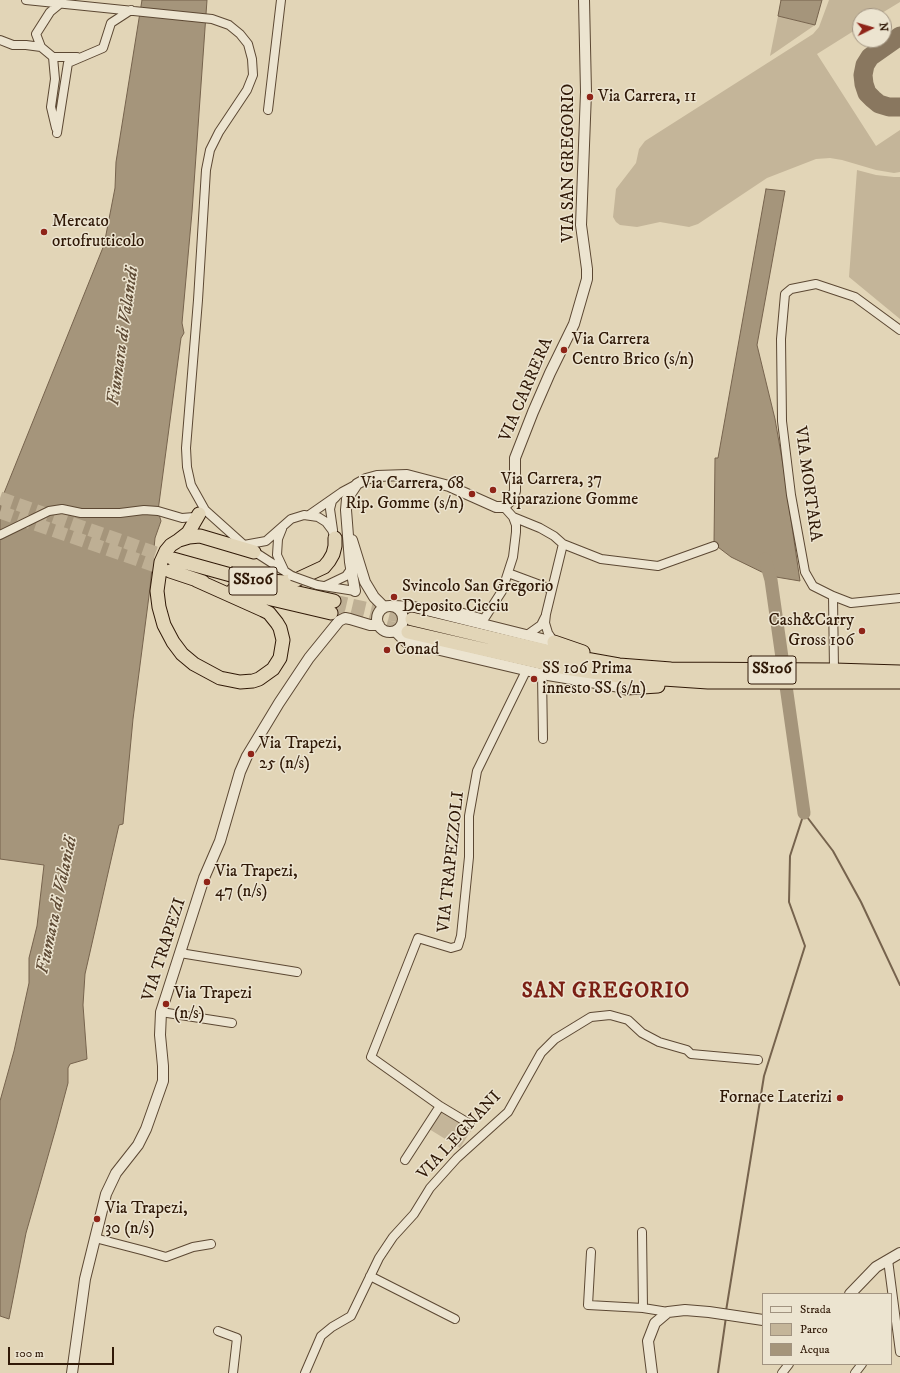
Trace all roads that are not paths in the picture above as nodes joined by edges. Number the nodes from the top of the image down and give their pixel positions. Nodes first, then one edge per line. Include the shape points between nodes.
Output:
1 (26, 0) edge
2 (281, 0) edge
3 (584, 0) edge
4 (61, 3) junction
5 (132, 10) junction
6 (0, 40) edge
7 (41, 47) junction
8 (53, 57) junction
9 (80, 57) junction
10 (268, 110) dead end
11 (574, 324) joint
12 (900, 330) edge
13 (357, 484) junction
14 (342, 492) junction
15 (504, 507) junction
16 (202, 512) junction
17 (309, 515) junction
18 (513, 517) junction
19 (346, 524) junction
20 (283, 526) junction
21 (0, 535) edge
22 (335, 538) junction
23 (179, 540) junction
24 (563, 544) junction
25 (714, 546) dead end
26 (249, 549) junction
27 (196, 566) junction
28 (350, 569) junction
29 (508, 573) junction
30 (289, 574) junction
31 (196, 580) junction
32 (365, 582) junction
33 (321, 586) junction
34 (552, 589) junction
35 (355, 591) junction
36 (832, 596) junction
37 (374, 597) junction
38 (900, 598) edge
39 (389, 607) junction
40 (453, 610) dead end
41 (546, 614) junction
42 (412, 619) tunnel mouth
43 (379, 625) junction
44 (402, 631) junction
45 (527, 635) junction
46 (554, 642) junction
47 (619, 664) junction
48 (834, 670) junction
49 (526, 671) junction
50 (900, 672) edge
51 (542, 674) junction
52 (724, 676) junction
53 (821, 676) junction
54 (708, 682) junction
55 (900, 682) edge
56 (626, 688) joint
57 (543, 739) dead end
58 (180, 953) junction
59 (297, 972) dead end
60 (161, 1012) junction
61 (232, 1023) dead end
62 (758, 1060) dead end
63 (440, 1106) junction
64 (470, 1124) dead end
65 (405, 1160) dead end
66 (642, 1232) dead end
67 (95, 1238) junction
68 (211, 1244) dead end
69 (591, 1252) dead end
70 (900, 1253) edge
71 (888, 1260) junction
72 (370, 1276) junction
73 (851, 1293) edge
74 (890, 1293) edge
75 (643, 1308) junction
76 (668, 1312) junction
77 (892, 1314) edge
78 (455, 1319) dead end
79 (761, 1320) edge
80 (893, 1327) edge
81 (218, 1331) dead end
82 (900, 1352) edge
83 (788, 1365) edge
84 (861, 1365) edge
85 (72, 1373) edge
86 (233, 1373) edge
87 (305, 1373) edge
88 (652, 1373) edge
89 (782, 1373) edge
90 (855, 1373) edge

1 - 4 street
2 - 10 street
3 - 11 street, VIA SAN GREGORIO via 586,92 581,225 587,279
4 - 5 street
4 - 7 street via 50,12 36,34
5 - 9 street via 111,23 103,48
5 - 16 street via 212,19 229,25 248,44 252,59 253,75 247,90 219,132 210,150 206,170 186,448 187,467
6 - 7 street via 13,45
7 - 8 street
8 - 9 street
8 - 9 street via 55,79 51,108 57,132 68,63
11 - 15 street, VIA CARRERA via 533,412 516,458 515,491
12 - 36 street, VIA MORTARA via 855,297 816,284 791,289 785,294 781,339 782,421 791,495 804,572 813,586
13 - 14 street
13 - 15 street via 377,476 407,475 449,486 496,507
13 - 19 street via 347,499
14 - 17 street
14 - 22 street via 332,501 330,508
15 - 18 street
16 - 21 street via 194,517 182,518 158,511 81,513 62,509 49,511
16 - 23 highway via 188,533
16 - 26 street
17 - 20 street via 295,517
17 - 22 street via 326,522
18 - 24 street via 540,528
18 - 29 street via 516,532
19 - 28 street
19 - 32 street
20 - 26 street via 266,541
20 - 30 street via 278,539 277,556
22 - 27 highway via 333,554 327,564 296,580 275,582
23 - 26 highway via 200,536
23 - 31 highway via 166,551 161,562 157,591 164,625 173,642 194,664 220,678 247,682 269,673 280,658 283,646 282,634 273,618 264,610
24 - 25 street via 601,560 658,566
24 - 34 street
26 - 30 street
27 - 31 highway, SS106 via 172,565
27 - 31 highway, SS106 via 285,590 332,607 284,602
28 - 33 street via 346,576
28 - 35 street
29 - 34 street
29 - 40 street via 502,591 484,618
30 - 33 street, bridge
32 - 35 street via 362,588
32 - 37 street
33 - 35 street
34 - 41 street
35 - 37 street
36 - 38 street, VIA MORTARA via 851,603
36 - 48 street
37 - 39 street
39 - 43 street via 378,613
39 - 44 street via 400,611 403,618
39 - 45 street via 414,607
41 - 45 street via 541,625
41 - 46 street via 545,623
42 - 47 highway, SS106 via 563,655
43 - 44 street via 386,631
43 - 58 street, VIA TRAPEZI via 345,618 339,621 309,658 267,723 240,772 220,841 204,878
44 - 49 street via 406,642
44 - 54 highway, SS106 via 565,668 619,676
45 - 46 street
46 - 47 highway
47 - 52 highway, SS106
48 - 50 highway, SS106
48 - 53 highway, SS106
49 - 51 street
49 - 63 street, VIA TRAPEZZOLI via 477,771 469,816 469,857 458,946 451,948 418,938 371,1057
51 - 56 street
51 - 57 street
52 - 53 highway, SS106
52 - 54 highway, SS106
53 - 55 highway, SS106
54 - 56 highway
58 - 59 street
58 - 60 street, VIA TRAPEZI
60 - 61 street
60 - 67 street, VIA TRAPEZI via 163,1081 138,1145 116,1173 106,1194
62 - 72 street, VIA LEGNANI via 692,1054 642,1033 628,1020 610,1015 591,1017 555,1040 541,1053 508,1112 457,1158 430,1188 414,1214 393,1237
63 - 64 street
63 - 65 street
66 - 75 street
67 - 68 street via 166,1257 193,1247
67 - 85 street, VIA TRAPEZI via 85,1278
69 - 75 street via 588,1305
70 - 71 street
71 - 73 street via 876,1267
71 - 74 street
72 - 78 street
72 - 87 street, VIA LEGNANI via 351,1316 321,1336
75 - 76 street
76 - 79 street via 709,1312
76 - 88 street via 655,1323 648,1341
77 - 80 street
80 - 82 street
81 - 86 street via 237,1338
83 - 89 street
84 - 90 street

